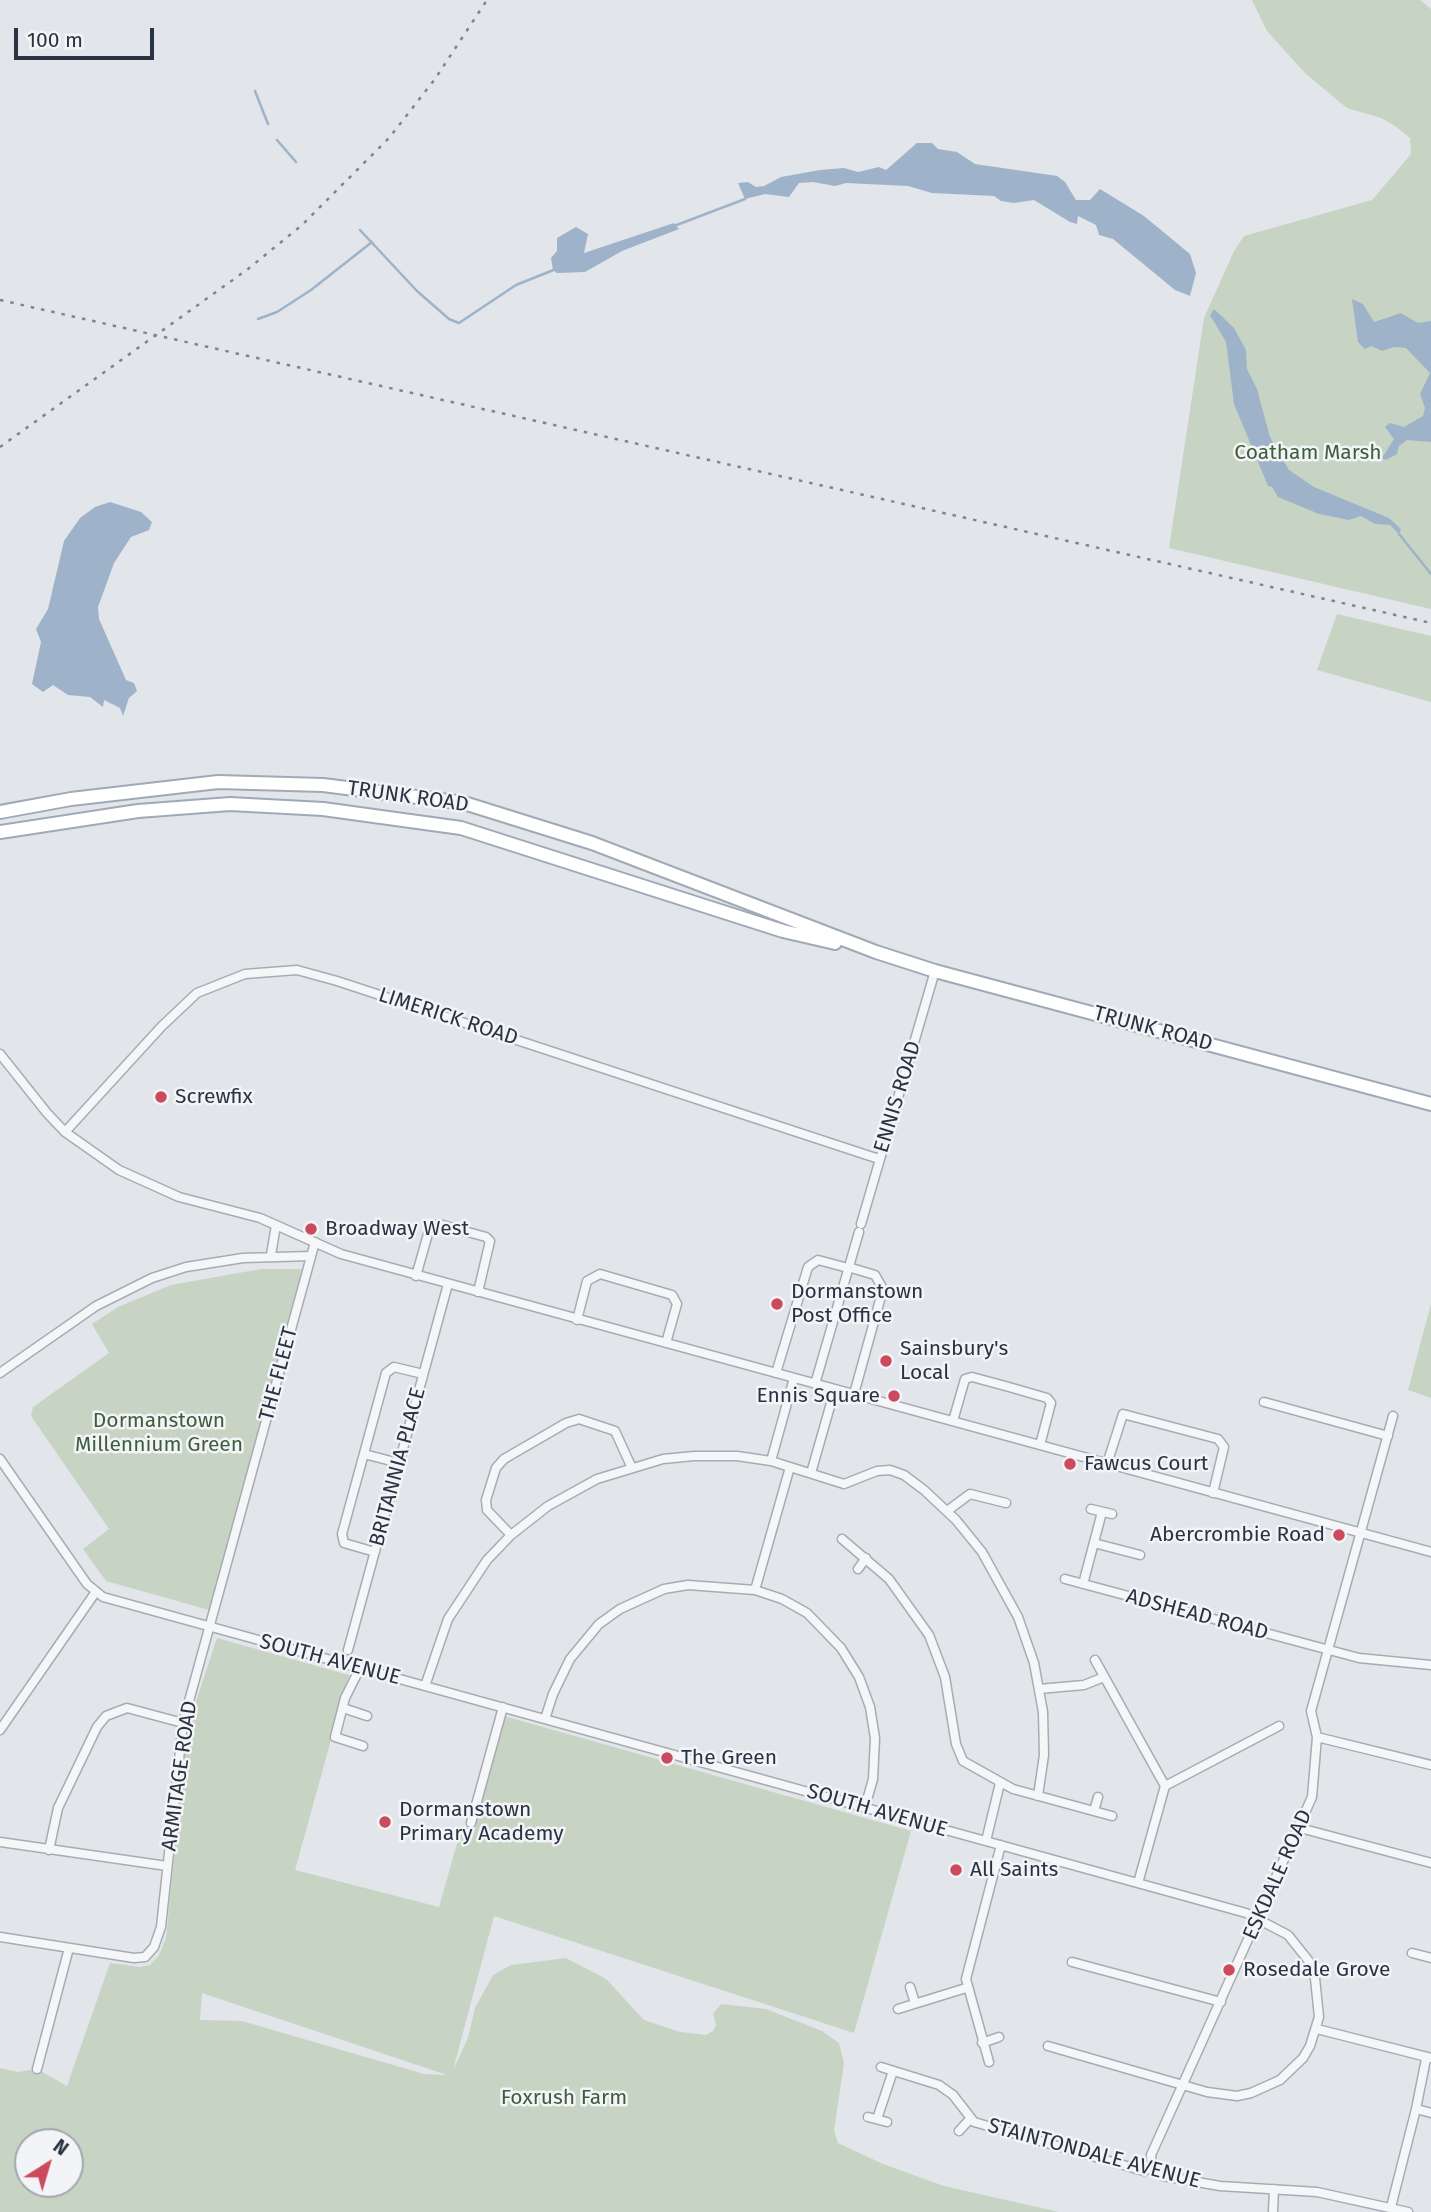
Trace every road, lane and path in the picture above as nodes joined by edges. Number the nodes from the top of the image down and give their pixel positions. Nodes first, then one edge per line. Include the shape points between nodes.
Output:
1 (0, 812) edge
2 (0, 832) edge
3 (876, 952) junction
4 (935, 971) junction
5 (0, 1054) edge
6 (1431, 1104) edge
7 (65, 1132) junction
8 (879, 1159) junction
9 (276, 1225) junction
10 (315, 1242) junction
11 (271, 1255) junction
12 (311, 1256) junction
13 (848, 1268) junction
14 (416, 1276) junction
15 (448, 1284) junction
16 (478, 1292) junction
17 (577, 1320) junction
18 (666, 1343) junction
19 (0, 1373) edge
20 (776, 1373) junction
21 (423, 1374) junction
22 (794, 1378) junction
23 (815, 1384) junction
24 (835, 1389) junction
25 (854, 1394) junction
26 (1264, 1402) dead end
27 (1393, 1416) dead end
28 (953, 1421) junction
29 (1388, 1436) junction
30 (1041, 1446) junction
31 (364, 1454) junction
32 (0, 1459) edge
33 (771, 1461) junction
34 (399, 1463) junction
35 (1107, 1464) junction
36 (631, 1466) junction
37 (790, 1466) junction
38 (811, 1473) junction
39 (1213, 1493) junction
40 (1006, 1503) dead end
41 (1091, 1509) dead end
42 (947, 1511) junction
43 (1102, 1512) junction
44 (1112, 1514) dead end
45 (1361, 1533) junction
46 (511, 1535) junction
47 (842, 1539) dead end
48 (1094, 1543) junction
49 (375, 1552) junction
50 (1431, 1552) edge
51 (1140, 1555) dead end
52 (866, 1558) junction
53 (858, 1569) dead end
54 (1065, 1579) dead end
55 (1083, 1584) junction
56 (755, 1590) junction
57 (95, 1594) junction
58 (210, 1627) junction
59 (348, 1650) dead end
60 (1329, 1650) junction
61 (1095, 1660) dead end
62 (1431, 1665) edge
63 (360, 1668) junction
64 (1104, 1677) junction
65 (425, 1686) junction
66 (1039, 1689) junction
67 (503, 1707) junction
68 (343, 1708) junction
69 (367, 1716) dead end
70 (545, 1719) junction
71 (183, 1723) junction
72 (1279, 1726) dead end
73 (0, 1730) edge
74 (1317, 1737) junction
75 (363, 1746) dead end
76 (1431, 1765) edge
77 (1000, 1783) junction
78 (1164, 1786) junction
79 (1038, 1796) junction
80 (1098, 1797) dead end
81 (865, 1807) junction
82 (1094, 1811) junction
83 (1112, 1816) dead end
84 (471, 1824) dead end
85 (1300, 1828) junction
86 (986, 1841) junction
87 (0, 1842) edge
88 (1001, 1845) junction
89 (49, 1850) junction
90 (1431, 1863) edge
91 (167, 1866) junction
92 (1138, 1883) junction
93 (1258, 1919) junction
94 (0, 1939) edge
95 (69, 1948) junction
96 (1412, 1953) dead end
97 (1431, 1958) edge
98 (1072, 1962) dead end
99 (910, 1987) dead end
100 (966, 1988) junction
101 (915, 2003) junction
102 (1221, 2003) junction
103 (898, 2009) dead end
104 (1317, 2029) junction
105 (999, 2037) dead end
106 (982, 2043) junction
107 (1048, 2046) dead end
108 (1428, 2058) edge
109 (989, 2062) dead end
110 (881, 2067) dead end
111 (37, 2069) dead end
112 (893, 2071) junction
113 (1183, 2085) junction
114 (1416, 2109) junction
115 (1431, 2113) edge
116 (970, 2119) junction
117 (887, 2122) dead end
118 (959, 2131) dead end
119 (1152, 2167) junction
120 (1274, 2189) junction
121 (1391, 2207) junction
122 (1272, 2212) edge
123 (1408, 2212) edge

1 - 3 main road, TRUNK ROAD via 218,782 323,785 464,803 592,843
2 - 3 main road, TRUNK ROAD via 138,811 217,805 323,809 461,828 783,930
3 - 4 main road, TRUNK ROAD
4 - 6 main road, TRUNK ROAD
4 - 8 street, ENNIS ROAD
5 - 7 street
7 - 8 street, LIMERICK ROAD via 197,993 245,974 297,970
7 - 9 street via 102,1160 155,1188
8 - 13 street, ENNIS ROAD
9 - 10 street
9 - 11 street
10 - 12 street, THE FLEET
10 - 14 street
11 - 12 street
11 - 19 street via 186,1268 133,1286 78,1317
12 - 58 street, THE FLEET
13 - 20 street via 818,1260 808,1267
13 - 23 street, ENNIS ROAD
13 - 25 street via 875,1275 883,1289
14 - 15 street
14 - 16 street via 430,1227 439,1224 490,1241
15 - 16 street
15 - 21 street, BRITANNIA PLACE
16 - 17 street
17 - 18 street
17 - 18 street via 587,1281 600,1274 672,1296 677,1304
18 - 20 street
20 - 22 street
21 - 31 street via 394,1367 387,1370
21 - 34 street, BRITANNIA PLACE
22 - 23 street
22 - 33 street
23 - 24 street
24 - 25 street
24 - 38 street
25 - 28 street
26 - 29 street
27 - 29 street
28 - 30 street
28 - 30 street via 965,1379 972,1377 1049,1399 1052,1405
29 - 45 street
30 - 35 street
31 - 34 street
31 - 49 street via 342,1539
32 - 57 street
33 - 36 street via 694,1456
33 - 37 street
34 - 49 street, BRITANNIA PLACE
35 - 39 street
35 - 39 street via 1124,1414 1218,1439 1224,1447
36 - 46 street via 566,1494
36 - 46 street via 615,1430 579,1419 566,1423 496,1468 487,1510
37 - 38 street
37 - 56 street
38 - 42 street via 844,1484 877,1471 897,1471
39 - 45 street
40 - 42 street via 970,1494
41 - 43 street
42 - 66 street via 1003,1585 1027,1642
43 - 44 street
43 - 48 street
45 - 50 street
45 - 60 street
46 - 65 street via 464,1590
47 - 52 street
48 - 51 street
48 - 55 street
49 - 59 street, BRITANNIA PLACE
52 - 53 street
52 - 77 street via 901,1593 935,1648 950,1699 958,1752 970,1767
54 - 55 street, ADSHEAD ROAD
55 - 60 street, ADSHEAD ROAD
56 - 70 street via 688,1585 664,1589 620,1609 599,1624 570,1659
56 - 81 street via 807,1613 841,1647 859,1677 875,1738 873,1779
57 - 58 street, SOUTH AVENUE
57 - 73 street
58 - 63 street, SOUTH AVENUE
58 - 71 street, ARMITAGE ROAD
60 - 62 street, ADSHEAD ROAD via 1359,1658
60 - 74 street, ESKDALE ROAD via 1311,1711
61 - 64 street
63 - 65 street, SOUTH AVENUE
63 - 68 street
64 - 66 street via 1084,1685
64 - 78 street
65 - 67 street, SOUTH AVENUE
66 - 79 street via 1044,1755
67 - 70 street, SOUTH AVENUE
67 - 84 street
68 - 69 street
68 - 75 street via 334,1737
70 - 81 street, SOUTH AVENUE
71 - 89 street via 127,1708 106,1716 58,1808
71 - 91 street, ARMITAGE ROAD
72 - 78 street
74 - 76 street
74 - 85 street, ESKDALE ROAD via 1315,1785
77 - 79 street
77 - 86 street
78 - 92 street
79 - 82 street
80 - 82 street
81 - 86 street, SOUTH AVENUE
82 - 83 street
85 - 90 street
85 - 93 street, ESKDALE ROAD
86 - 88 street, SOUTH AVENUE
87 - 89 street
88 - 92 street, SOUTH AVENUE
88 - 100 street
89 - 91 street
91 - 95 street, ARMITAGE ROAD via 161,1927 145,1957
92 - 93 street, SOUTH AVENUE
93 - 102 street, ESKDALE ROAD
93 - 104 street, SOUTH AVENUE via 1288,1935 1308,1960 1319,1992
94 - 95 street
95 - 111 street
96 - 97 street
98 - 102 street
99 - 101 street
100 - 101 street
100 - 106 street
101 - 103 street
102 - 113 street, ESKDALE ROAD
104 - 108 street
104 - 113 street via 1303,2058 1265,2089 1237,2096
105 - 106 street
106 - 109 street
107 - 113 street
108 - 114 street
110 - 112 street, STAINTONDALE AVENUE
112 - 116 street, STAINTONDALE AVENUE via 939,2085 953,2095
112 - 117 street via 873,2118
113 - 119 street, ESKDALE ROAD via 1151,2155
114 - 115 street
114 - 121 street
116 - 118 street
116 - 119 street, STAINTONDALE AVENUE via 1144,2171
119 - 120 street, STAINTONDALE AVENUE via 1163,2176
120 - 121 street, STAINTONDALE AVENUE via 1337,2195
120 - 122 street
121 - 123 street, STAINTONDALE AVENUE

